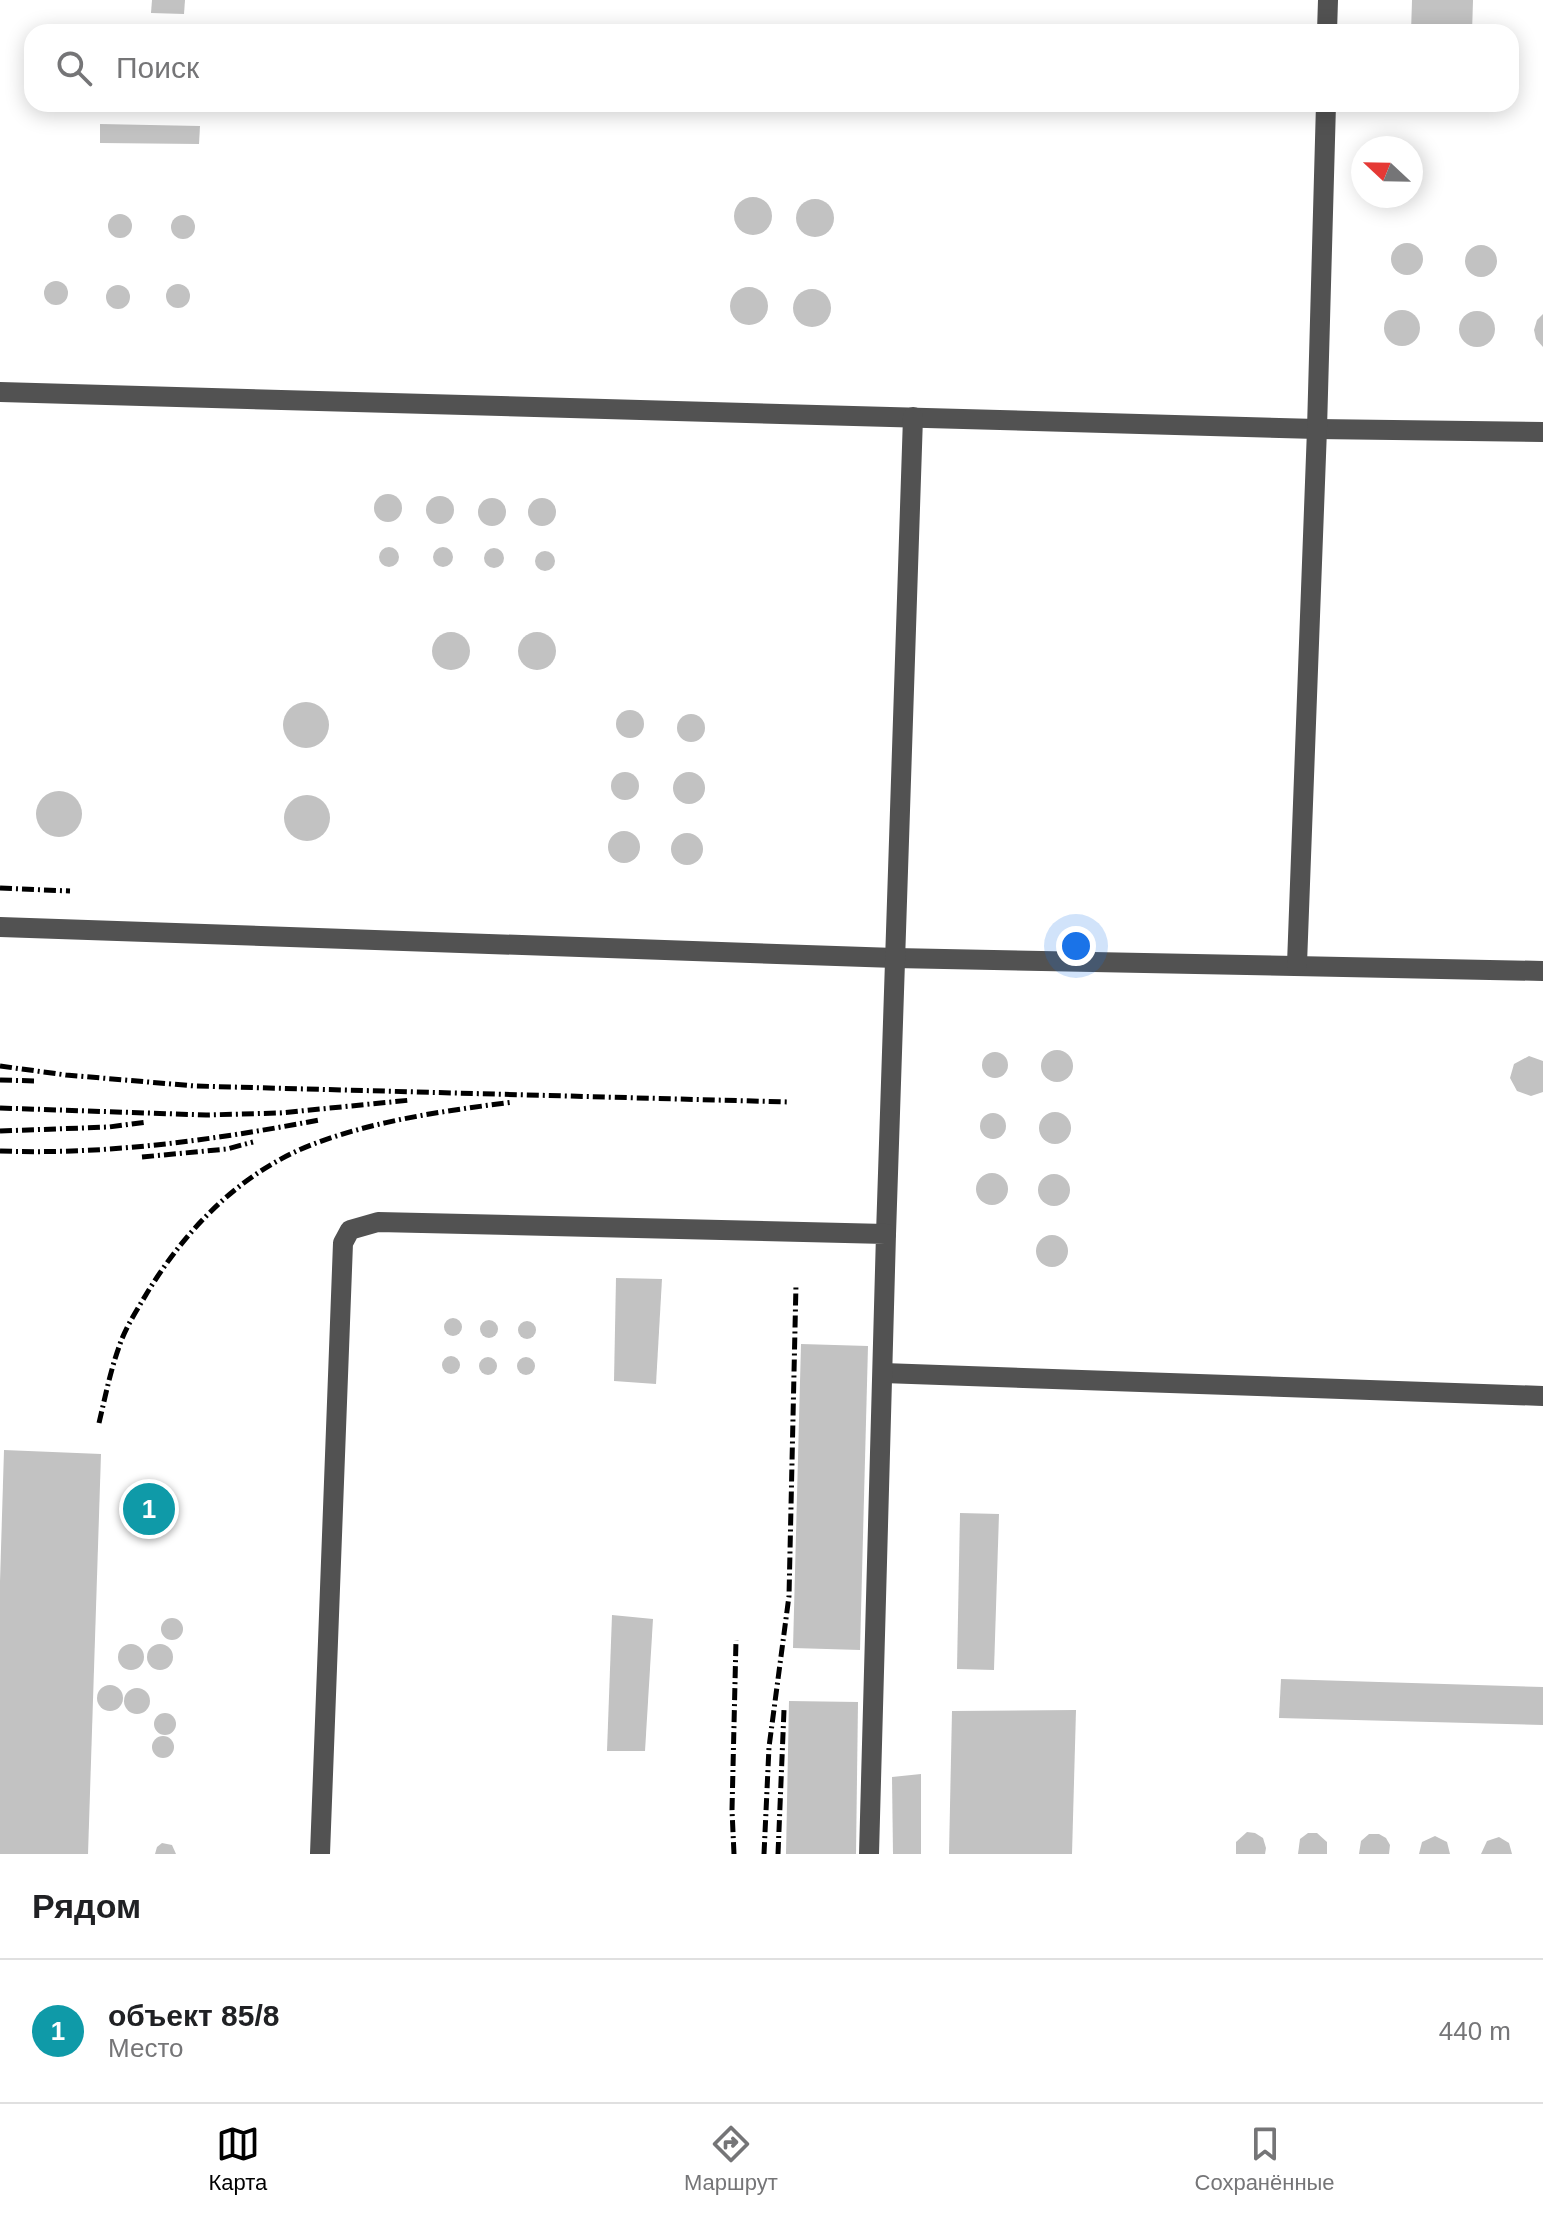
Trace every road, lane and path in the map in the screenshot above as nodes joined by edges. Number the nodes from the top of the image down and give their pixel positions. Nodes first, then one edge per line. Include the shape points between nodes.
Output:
1 (1328, 0) edge
2 (1327, 24) edge
3 (1326, 112) edge
4 (0, 392) edge
5 (913, 417) junction
6 (1317, 429) junction
7 (1543, 432) edge
8 (0, 927) edge
9 (895, 958) junction
10 (1297, 964) junction
11 (1543, 971) edge
12 (886, 1234) junction
13 (883, 1373) junction
14 (1543, 1396) edge
15 (320, 1854) edge
16 (869, 1854) edge

1 - 2 lane
3 - 6 lane
4 - 5 lane
5 - 6 lane
5 - 9 lane
6 - 7 lane
6 - 10 lane
8 - 9 lane
9 - 10 lane
9 - 12 lane
10 - 11 lane
12 - 13 lane
12 - 15 lane via 378,1222 350,1230 343,1243
13 - 14 lane
13 - 16 lane

